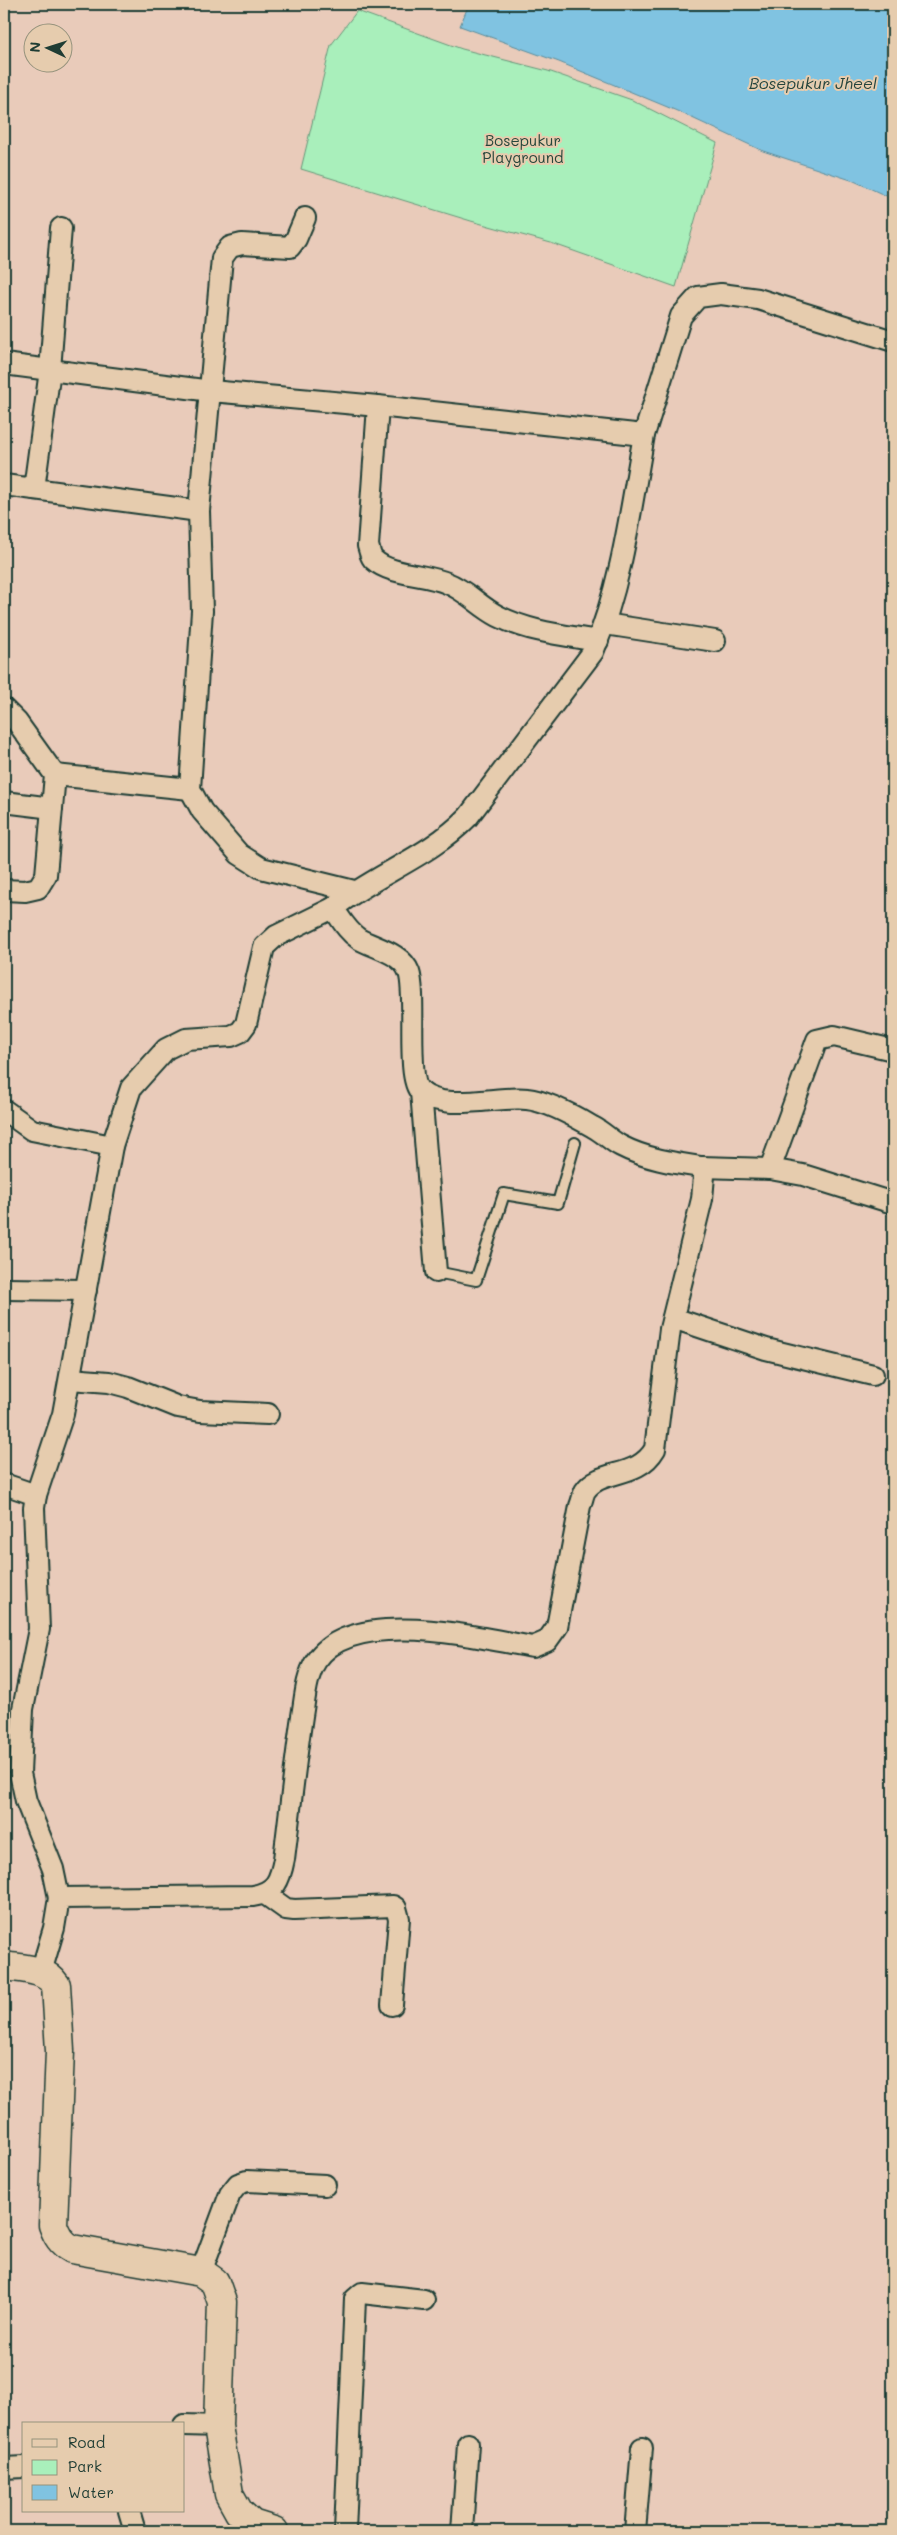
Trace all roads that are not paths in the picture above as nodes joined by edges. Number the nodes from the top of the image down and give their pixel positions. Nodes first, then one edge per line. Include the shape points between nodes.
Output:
1 (305, 218) dead end
2 (61, 228) dead end
3 (893, 341) edge
4 (4, 364) edge
5 (50, 370) junction
6 (211, 391) junction
7 (378, 406) junction
8 (644, 435) junction
9 (4, 485) edge
10 (34, 489) junction
11 (199, 511) junction
12 (601, 633) junction
13 (715, 640) dead end
14 (4, 709) edge
15 (55, 774) junction
16 (190, 789) junction
17 (4, 802) edge
18 (52, 808) junction
19 (4, 890) edge
20 (354, 891) junction
21 (333, 908) junction
22 (893, 1050) edge
23 (421, 1092) junction
24 (4, 1110) edge
25 (574, 1143) dead end
26 (112, 1146) junction
27 (701, 1167) junction
28 (770, 1169) junction
29 (893, 1203) edge
30 (436, 1272) joint
31 (4, 1289) edge
32 (86, 1290) junction
33 (673, 1318) junction
34 (873, 1375) dead end
35 (70, 1379) junction
36 (268, 1414) dead end
37 (4, 1484) edge
38 (36, 1495) junction
39 (266, 1894) junction
40 (59, 1898) junction
41 (4, 1966) edge
42 (41, 1972) junction
43 (392, 2005) dead end
44 (325, 2185) dead end
45 (200, 2272) junction
46 (424, 2300) dead end
47 (185, 2425) edge
48 (218, 2426) junction
49 (468, 2444) dead end
50 (642, 2448) dead end
51 (22, 2467) edge
52 (4, 2468) edge
53 (129, 2512) edge
54 (259, 2529) edge
55 (135, 2531) edge
56 (345, 2531) edge
57 (462, 2531) edge
58 (635, 2531) edge

1 - 6 street via 290,248 242,244 230,248 222,258
2 - 5 street
3 - 8 street via 758,300 721,294 698,297 681,316
4 - 5 street
5 - 6 street
5 - 10 street
6 - 7 street
6 - 11 street
7 - 8 street
7 - 12 street via 368,538 372,559 382,566 445,582 495,615 528,629
8 - 12 street via 622,551
9 - 10 street
10 - 11 street
11 - 16 street via 202,611
12 - 13 street
12 - 20 street via 593,652 462,822 436,845
14 - 15 street
15 - 16 street
15 - 18 street
16 - 20 street via 202,811 239,854 261,868
17 - 18 street
18 - 19 street via 46,876 38,888
20 - 21 street
21 - 23 street via 348,930 397,958 408,971 414,1070 416,1086
21 - 26 street via 276,936 264,947 246,1024 240,1032 231,1036 186,1039 166,1049 131,1088
22 - 28 street via 834,1036 817,1040
23 - 27 street via 437,1099 478,1103 515,1098 539,1101 593,1127 620,1146 648,1157
23 - 30 street
24 - 26 street via 32,1130
25 - 30 lane via 558,1203 504,1194 476,1280
26 - 32 street
27 - 28 street
27 - 33 street via 704,1176 702,1199
28 - 29 street via 803,1175
31 - 32 street
32 - 35 street
33 - 34 street via 766,1349
33 - 39 street via 662,1378 655,1449 642,1465 603,1478 586,1490 580,1506 558,1627 547,1641 533,1647 432,1629 405,1628 358,1636 339,1643 326,1650 316,1662 308,1684 281,1874
35 - 36 street via 119,1384 192,1410
35 - 38 street via 63,1414
37 - 38 street
38 - 40 street via 39,1629 23,1709 20,1773 26,1801 53,1869
39 - 40 street
39 - 43 street via 286,1909 294,1910 396,1908 399,1919
40 - 42 street
41 - 42 street
42 - 45 street via 50,1976 56,1985 58,2003 60,2051 53,2225 60,2240 72,2249
44 - 45 street via 247,2181 238,2184 230,2194
45 - 48 street via 215,2282 222,2302
46 - 56 street via 362,2293 355,2299
47 - 48 street
48 - 54 street via 229,2494 239,2512
49 - 57 street
50 - 58 street
51 - 52 street
53 - 55 street

